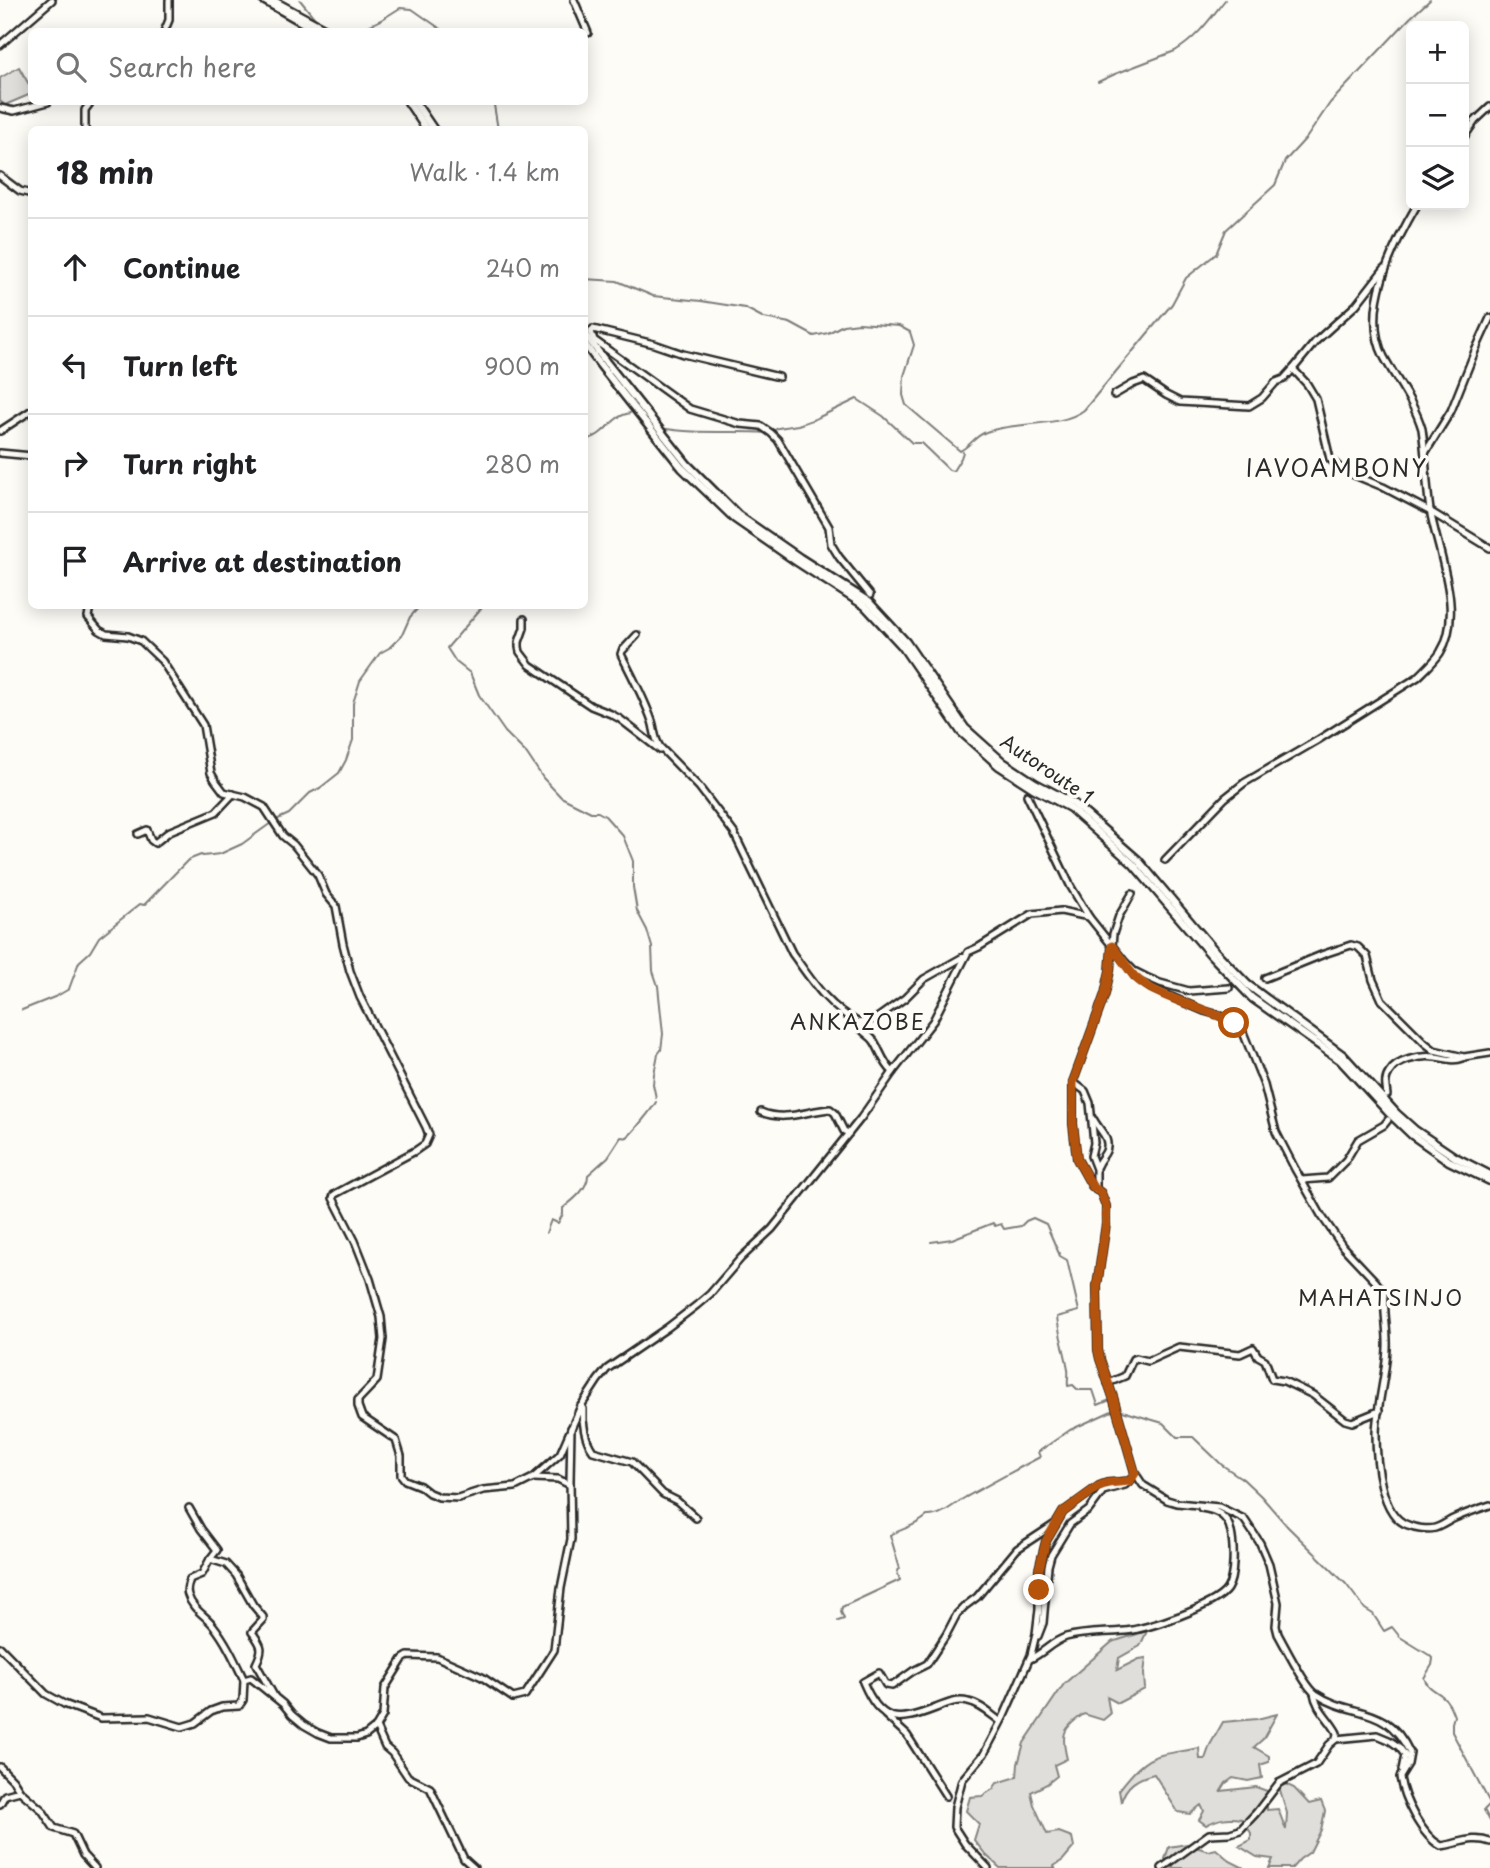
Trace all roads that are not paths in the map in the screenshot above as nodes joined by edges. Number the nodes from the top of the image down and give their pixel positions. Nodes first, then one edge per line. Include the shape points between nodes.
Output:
1 (51, 0) edge
2 (169, 0) edge
3 (263, 0) edge
4 (272, 0) edge
5 (574, 0) edge
6 (166, 28) edge
7 (312, 28) edge
8 (324, 28) edge
9 (586, 28) edge
10 (0, 45) edge
11 (37, 105) edge
12 (89, 105) edge
13 (410, 105) edge
14 (417, 105) edge
15 (1490, 107) edge
16 (0, 108) edge
17 (85, 126) edge
18 (424, 126) edge
19 (431, 126) edge
20 (1469, 129) edge
21 (0, 176) edge
22 (28, 193) edge
23 (1415, 210) edge
24 (1389, 263) junction
25 (1490, 318) edge
26 (588, 338) edge
27 (588, 348) edge
28 (1293, 369) junction
29 (779, 377) dead end
30 (1114, 396) dead end
31 (28, 413) edge
32 (0, 431) edge
33 (0, 453) edge
34 (1425, 453) junction
35 (28, 456) edge
36 (1431, 512) junction
37 (1490, 548) edge
38 (870, 595) dead end
39 (89, 609) edge
40 (524, 619) dead end
41 (637, 635) dead end
42 (663, 751) junction
43 (233, 794) junction
44 (1027, 795) dead end
45 (138, 834) dead end
46 (1165, 860) dead end
47 (1132, 894) dead end
48 (1089, 917) junction
49 (1112, 946) junction
50 (968, 952) junction
51 (1125, 962) junction
52 (1265, 978) dead end
53 (1229, 988) dead end
54 (859, 1023) junction
55 (1490, 1053) edge
56 (1464, 1057) junction
57 (893, 1072) junction
58 (1073, 1082) junction
59 (1387, 1095) dead end
60 (761, 1112) dead end
61 (1091, 1116) junction
62 (1388, 1120) dead end
63 (849, 1133) junction
64 (1096, 1169) junction
65 (1490, 1175) edge
66 (1302, 1180) junction
67 (1490, 1181) edge
68 (1096, 1190) junction
69 (1108, 1383) junction
70 (581, 1406) junction
71 (1379, 1411) junction
72 (571, 1427) junction
73 (1135, 1473) junction
74 (533, 1478) junction
75 (1130, 1481) junction
76 (570, 1485) junction
77 (1191, 1505) junction
78 (1490, 1505) edge
79 (189, 1508) dead end
80 (696, 1518) dead end
81 (1056, 1524) junction
82 (210, 1559) junction
83 (1034, 1642) junction
84 (0, 1647) edge
85 (1029, 1659) junction
86 (244, 1680) junction
87 (1314, 1693) junction
88 (275, 1699) junction
89 (884, 1714) junction
90 (1000, 1721) junction
91 (376, 1727) junction
92 (1336, 1739) junction
93 (0, 1768) edge
94 (1402, 1773) junction
95 (20, 1791) junction
96 (946, 1796) dead end
97 (0, 1804) edge
98 (1490, 1842) edge
99 (988, 1866) edge
100 (95, 1868) edge
101 (474, 1868) edge
102 (1162, 1868) edge

1 - 10 street
2 - 6 street
3 - 7 main road
4 - 8 main road
5 - 9 street
11 - 16 street via 14,111
12 - 17 street
13 - 18 main road
14 - 19 main road
15 - 20 street
21 - 22 street
23 - 24 street
24 - 28 street via 1356,305
24 - 34 street via 1375,325 1383,354 1418,416
25 - 34 street via 1451,411
26 - 65 main road, Autoroute 1 via 687,464 738,514 869,602 906,642 965,728 1003,762 1073,803 1138,860 1248,985 1343,1056 1415,1130
27 - 67 main road, Autoroute 1 via 682,468 735,519 865,606 902,646 961,732 999,766 1070,808 1133,864 1252,998 1340,1060 1412,1135 1449,1161
28 - 30 street via 1249,405 1180,402 1144,380
28 - 36 street via 1316,399 1330,459 1342,470
29 - 38 street via 591,332 594,340 690,408 761,426 771,433 829,527 831,544
31 - 32 street
33 - 35 street
34 - 36 street
36 - 37 street
36 - 46 street via 1451,605 1450,624 1439,654 1418,677 1233,791
39 - 43 street via 88,617 99,630 135,637 166,667 203,725 211,773 222,790
40 - 42 street via 519,646 530,665 590,706 620,719
41 - 42 street via 621,654
42 - 54 street via 734,833 804,971 831,1004
43 - 45 street via 216,813 170,831 155,843 147,830
43 - 74 street via 264,807 336,906 360,997 429,1135 415,1151 334,1195 381,1317 377,1380 358,1400 360,1414 396,1440 405,1480 439,1497 516,1487
44 - 48 street
47 - 49 street via 1119,916
48 - 49 street
48 - 50 street via 1061,911 1032,914
49 - 51 street
49 - 58 street via 1105,994
50 - 54 street via 924,979 877,1018
50 - 57 street via 933,1021
51 - 53 street via 1160,983 1189,991
51 - 66 street via 1151,988 1219,1015 1242,1032 1264,1085 1276,1132
52 - 56 street via 1351,945 1358,947 1367,956 1382,1000 1425,1043
54 - 57 street
55 - 56 street
56 - 59 street via 1434,1056 1396,1066 1388,1074
57 - 63 street
58 - 61 street via 1086,1091
58 - 68 street via 1077,1159
60 - 63 street via 785,1117 830,1109
61 - 64 street via 1091,1156
61 - 64 street via 1107,1142
62 - 66 street via 1358,1140 1328,1178
63 - 70 street via 772,1230 710,1294 607,1369
64 - 68 street
66 - 71 street via 1343,1247 1385,1294 1387,1346
68 - 69 street via 1106,1206 1097,1299 1100,1359
69 - 71 street via 1125,1376 1133,1359 1148,1361 1175,1348 1240,1354 1253,1348 1265,1360 1272,1379 1313,1395 1345,1420 1352,1422
69 - 73 street
70 - 72 street
70 - 80 street via 593,1451 632,1462 663,1494
71 - 78 street via 1381,1478 1390,1510 1398,1520 1431,1528
72 - 74 street via 560,1454
72 - 76 street
73 - 75 street
73 - 77 street via 1143,1485 1167,1500
74 - 76 street via 558,1479
75 - 81 street via 1099,1486 1063,1512
75 - 83 street via 1103,1491 1089,1510 1070,1524 1056,1546 1048,1566 1043,1623
76 - 91 street via 571,1539 554,1650 524,1695 513,1698 482,1676 437,1657 408,1656 385,1689 383,1715
77 - 85 street via 1224,1515 1230,1524 1231,1574 1219,1598 1151,1626 1064,1638
77 - 87 street via 1226,1510 1250,1526 1269,1564 1278,1603 1278,1634
79 - 82 street via 217,1550
81 - 83 street via 1039,1569
81 - 89 street via 1017,1549 957,1614 927,1664 892,1686 886,1685 879,1673 863,1682
82 - 86 street via 202,1574 190,1579 187,1595 212,1624
82 - 88 street via 226,1564 263,1617 252,1632 262,1653 256,1664
83 - 85 street
84 - 86 street via 46,1694 101,1718 149,1717 182,1727 222,1707 239,1706
85 - 90 street
86 - 88 street via 251,1678
87 - 92 street
87 - 94 street via 1384,1720 1410,1753
88 - 91 street via 292,1716 331,1738 357,1738
89 - 90 street via 903,1718 966,1701
89 - 96 street via 907,1735
90 - 99 street via 984,1754 961,1780 955,1807 954,1827
91 - 101 street via 408,1777 430,1788 464,1859
92 - 94 street via 1377,1735 1389,1740 1405,1755
92 - 102 street via 1315,1764 1279,1783 1240,1830 1209,1834
93 - 95 street
94 - 98 street via 1407,1801 1438,1845 1473,1839
95 - 97 street via 5,1795
95 - 100 street via 43,1810 54,1828 73,1835

